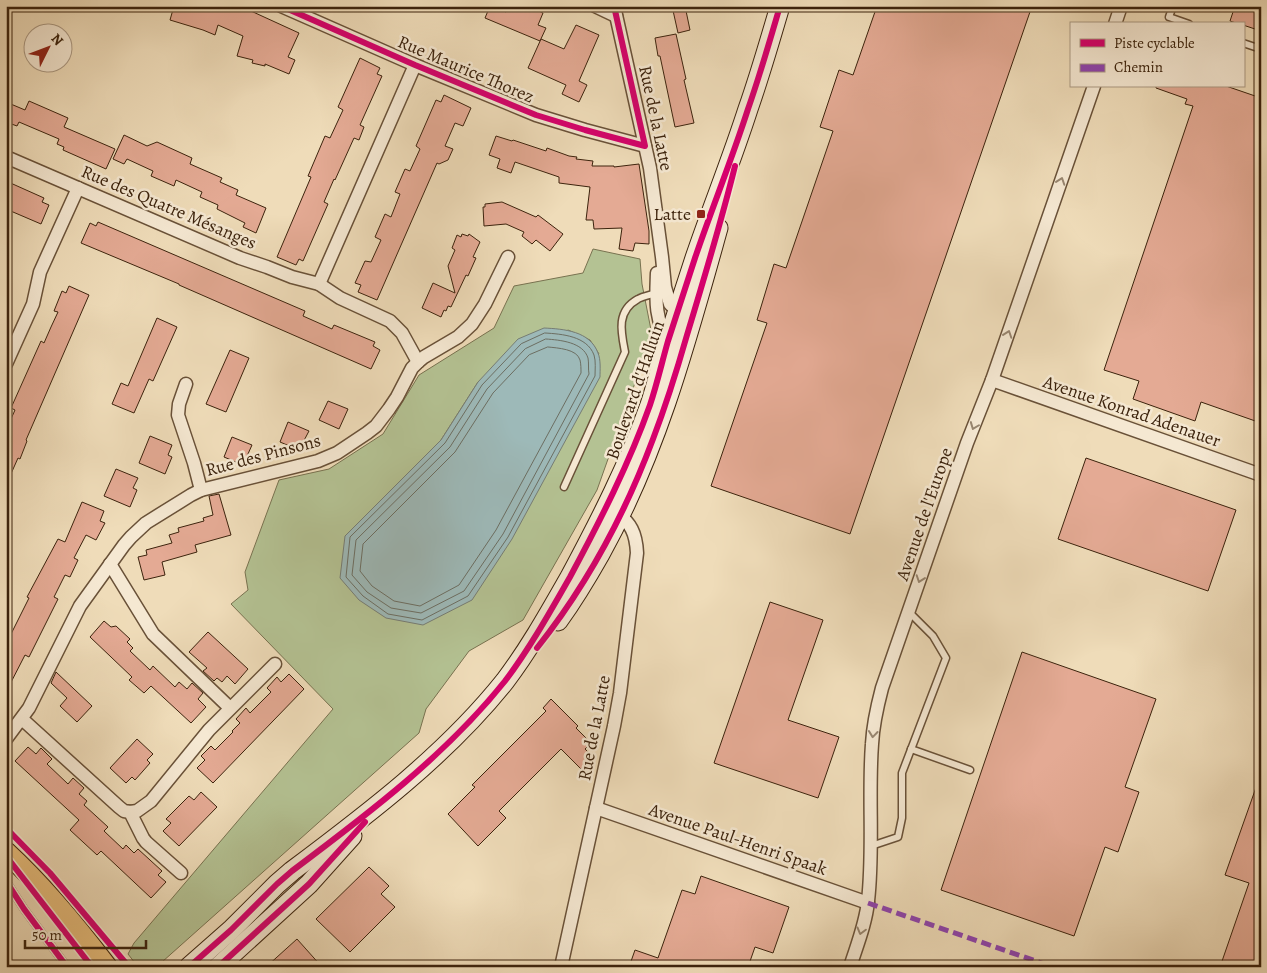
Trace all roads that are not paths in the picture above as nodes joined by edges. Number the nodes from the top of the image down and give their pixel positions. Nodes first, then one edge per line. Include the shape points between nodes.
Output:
1 (281, 6) edge
2 (595, 6) edge
3 (780, 6) edge
4 (1122, 6) edge
5 (1173, 6) edge
6 (615, 11) edge
7 (1116, 22) edge
8 (1184, 22) edge
9 (1244, 43) edge
10 (1261, 49) edge
11 (415, 65) junction
12 (1093, 88) edge
13 (646, 146) junction
14 (6, 157) edge
15 (78, 188) junction
16 (659, 238) junction
17 (508, 257) dead end
18 (319, 284) junction
19 (656, 293) junction
20 (684, 319) junction
21 (669, 340) junction
22 (682, 354) junction
23 (418, 362) junction
24 (6, 364) edge
25 (992, 380) junction
26 (186, 384) dead end
27 (1261, 475) edge
28 (564, 487) dead end
29 (201, 490) junction
30 (614, 510) junction
31 (110, 564) junction
32 (908, 611) junction
33 (275, 664) dead end
34 (230, 708) junction
35 (22, 718) junction
36 (6, 739) edge
37 (911, 749) junction
38 (970, 770) dead end
39 (389, 796) junction
40 (596, 808) junction
41 (130, 812) junction
42 (871, 846) junction
43 (6, 852) edge
44 (6, 856) edge
45 (181, 873) dead end
46 (6, 881) edge
47 (868, 903) junction
48 (67, 967) edge
49 (92, 967) edge
50 (107, 967) edge
51 (189, 967) edge
52 (218, 967) edge
53 (562, 967) edge
54 (850, 967) edge

1 - 11 street, Rue Maurice Thorez
2 - 6 street
3 - 20 main road, Boulevard d'Halluin via 748,110 732,179
4 - 7 street
5 - 8 lane via 1170,17
6 - 13 street, Rue de la Latte
9 - 10 lane
11 - 13 street, Rue Maurice Thorez via 536,115
11 - 18 street
25 -> 12 street, Avenue de l'Europe
13 - 16 street, Rue de la Latte
14 - 15 street, Rue des Quatre Mésanges
15 - 18 street, Rue des Quatre Mésanges via 240,258
15 - 24 street via 40,272 33,304
16 - 19 street, Rue de la Latte
16 - 20 street, Rue de la Latte via 670,304
17 - 23 street, Rue des Pinsons via 472,324 458,337
18 - 23 street, Rue des Quatre Mésanges via 340,298 390,321 402,333
19 - 21 street, Rue de la Latte via 660,322
19 - 28 lane via 637,300 621,318 625,352
20 - 21 main road, Boulevard d'Halluin
20 - 22 main road, Boulevard d'Halluin
21 - 22 street, Rue de la Latte
21 - 30 main road, Boulevard d'Halluin
22 - 30 main road, Boulevard d'Halluin via 641,470
23 - 29 street, Rue des Pinsons via 376,426 337,453 318,461
25 - 27 street, Avenue Konrad Adenauer
25 -> 32 street, Avenue de l'Europe
26 - 29 street, Rue des Pinsons via 178,415
29 - 31 street, Rue des Pinsons via 146,523
30 - 39 main road, Boulevard d'Halluin via 586,577 531,655 449,742
30 - 40 street, Rue de la Latte via 629,524 635,536 637,553 614,726
31 - 34 street via 153,634
31 - 35 street, Rue des Pinsons via 77,612
32 - 37 lane via 933,636 946,658
32 -> 42 street, Avenue de l'Europe via 876,716 872,746
33 - 34 street
34 - 41 street via 151,801
35 - 36 street, Rue des Pinsons
35 - 41 street via 118,807
37 - 38 lane
37 - 42 lane via 902,773 902,818 898,837
39 - 51 main road, Boulevard d'Halluin via 292,871
39 - 52 main road, Boulevard d'Halluin via 309,884
40 - 47 street, Avenue Paul-Henri Spaak
40 - 53 street, Rue de la Latte
41 - 45 street via 142,838
42 - 47 street, Avenue de l'Europe
43 - 50 main road via 47,892
44 - 49 main road
46 - 48 lane
47 -> 54 street, Avenue de l'Europe

